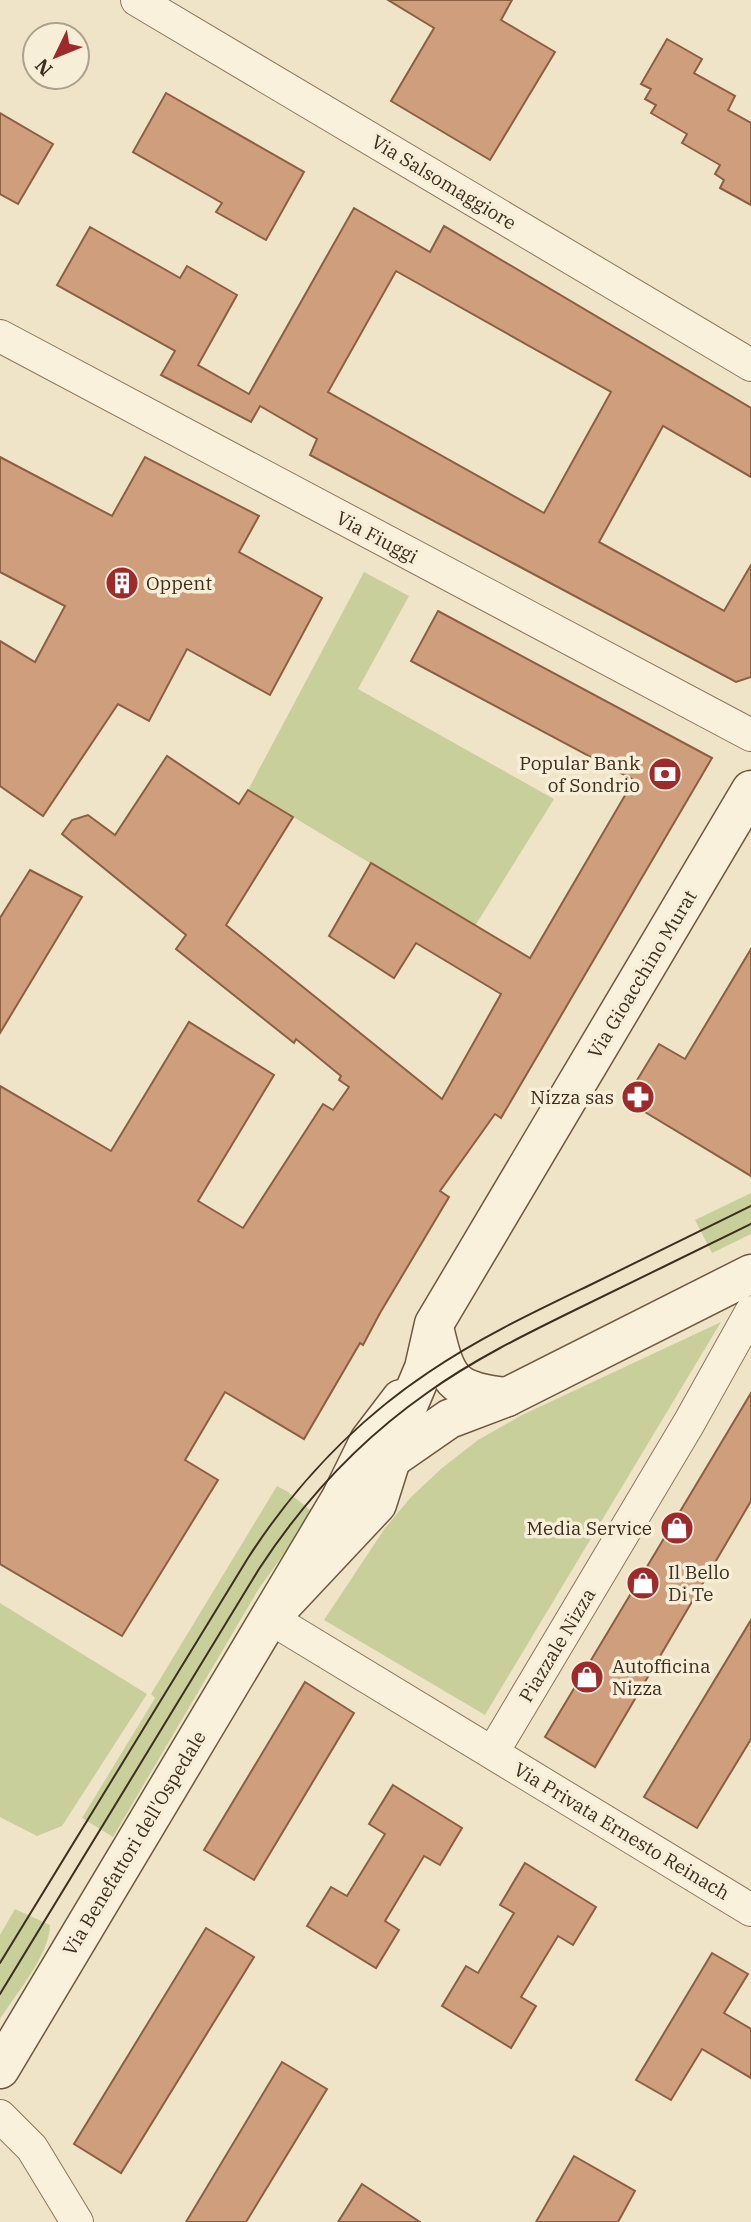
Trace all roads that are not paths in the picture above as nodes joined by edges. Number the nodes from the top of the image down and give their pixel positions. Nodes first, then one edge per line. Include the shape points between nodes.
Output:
1 (137, 0) edge
2 (1, 338) edge
3 (751, 365) edge
4 (751, 735) edge
5 (751, 790) edge
6 (751, 1274) edge
7 (751, 1312) edge
8 (434, 1324) junction
9 (418, 1380) junction
10 (508, 1397) junction
11 (393, 1457) junction
12 (359, 1501) junction
13 (270, 1618) junction
14 (494, 1752) junction
15 (751, 1910) edge
16 (0, 2069) edge
17 (0, 2116) edge
18 (77, 2222) edge

1 - 3 street, Via Salsomaggiore
2 - 4 street, Via Fiuggi
5 - 8 main road, Via Gioacchino Murat
6 - 10 main road
7 - 14 street, Piazzale Nizza
8 - 9 main road, Via Gioacchino Murat
8 - 10 main road via 442,1363 450,1377 480,1394
9 - 11 main road, Via Gioacchino Murat
9 - 12 main road, Via Gioacchino Murat via 369,1441
10 - 11 main road via 449,1419
10 - 12 main road
11 - 12 main road, Via Gioacchino Murat
12 - 13 main road, Via Gioacchino Murat
13 - 14 street
13 - 16 main road, Via Benefattori dell'Ospedale
14 - 15 street, Via Privata Ernesto Reinach
17 - 18 street via 32,2148

